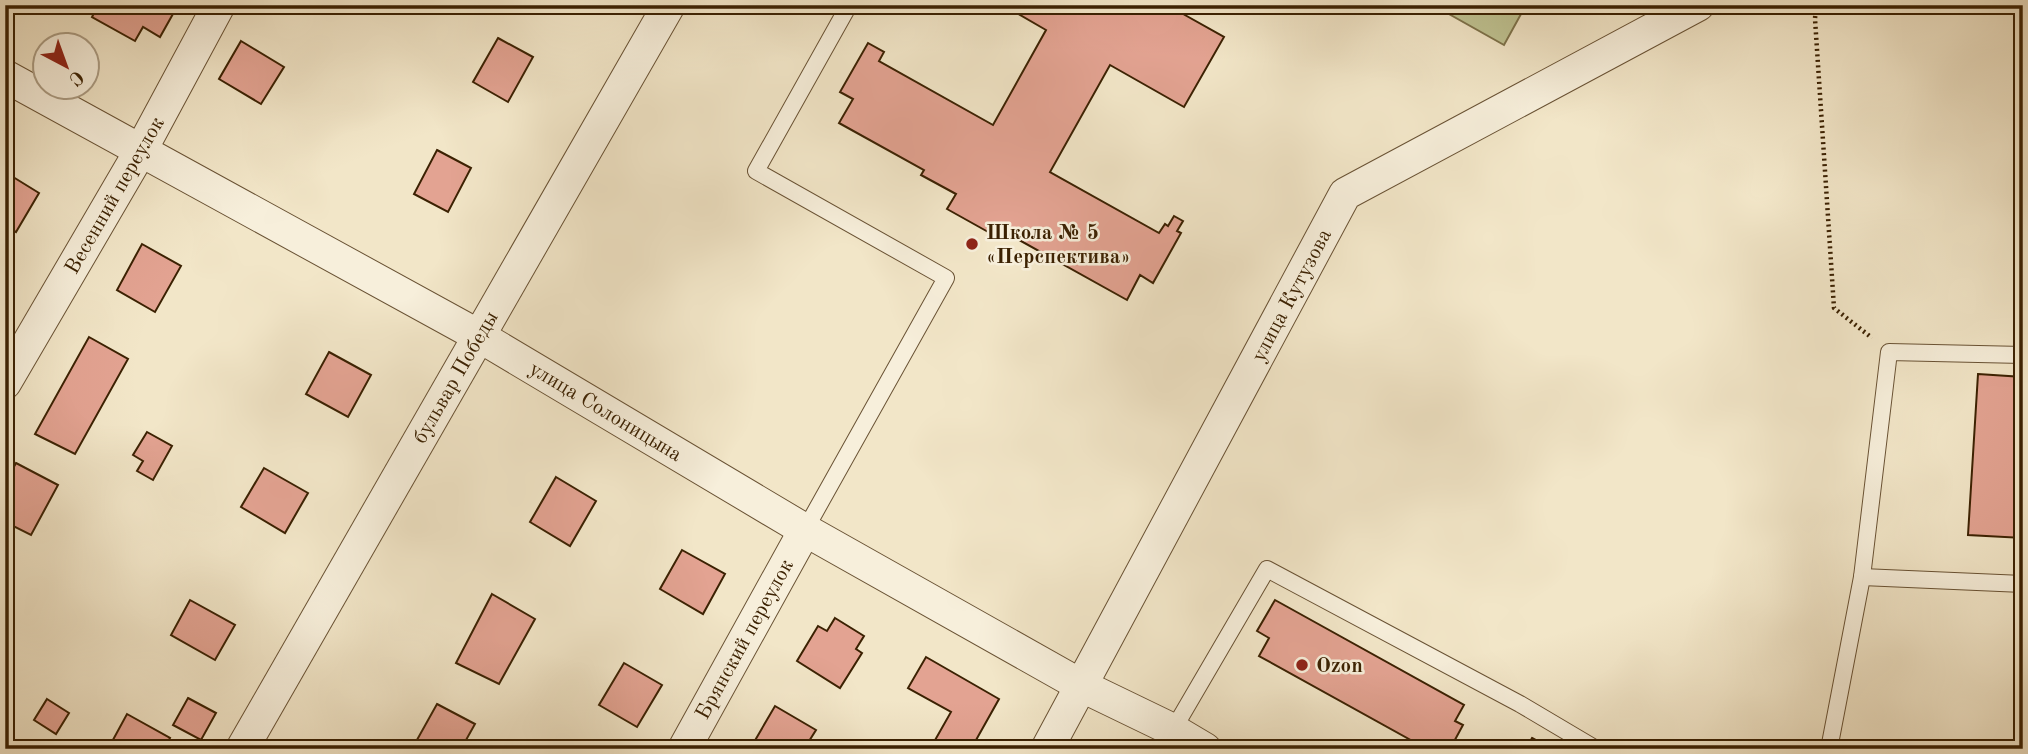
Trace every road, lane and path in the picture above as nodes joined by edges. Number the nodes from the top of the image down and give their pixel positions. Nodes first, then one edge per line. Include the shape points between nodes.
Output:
1 (219, 5) edge
2 (668, 5) edge
3 (849, 5) edge
4 (1698, 5) edge
5 (1816, 5) edge
6 (5, 76) edge
7 (141, 149) junction
8 (479, 336) junction
9 (1889, 352) junction
10 (2023, 355) edge
11 (5, 383) edge
12 (805, 530) junction
13 (1862, 577) junction
14 (2023, 584) edge
15 (1082, 686) junction
16 (1173, 730) junction
17 (242, 749) edge
18 (684, 749) edge
19 (1047, 749) edge
20 (1205, 749) edge
21 (1596, 749) edge
22 (1829, 749) edge

1 - 7 street, Весенний переулок
2 - 8 street, бульвар Победы
3 - 12 lane via 756,171 946,278
4 - 15 street, улица Кутузова via 1345,194
5 - 9 path via 1834,308
6 - 7 street, улица Солоницына
7 - 8 street, улица Солоницына
7 - 11 street, Весенний переулок
8 - 12 street, улица Солоницына
8 - 17 street, бульвар Победы
9 - 10 lane
9 - 13 lane
12 - 15 street, улица Солоницына
12 - 18 street, Брянский переулок
13 - 14 lane
13 - 22 lane
15 - 16 street, улица Солоницына
15 - 19 street, улица Кутузова
16 - 20 street, улица Солоницына
16 - 21 lane via 1267,569

